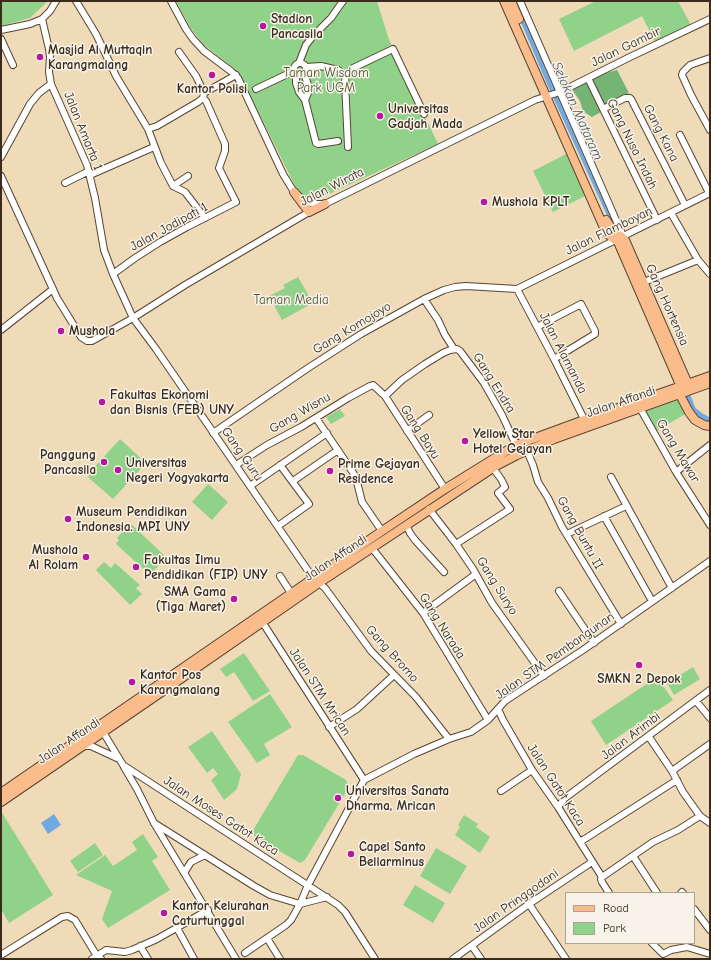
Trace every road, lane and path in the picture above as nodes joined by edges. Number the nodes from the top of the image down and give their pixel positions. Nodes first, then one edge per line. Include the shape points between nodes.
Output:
1 (56, 1) edge
2 (76, 1) edge
3 (171, 1) edge
4 (343, 1) edge
5 (504, 1) edge
6 (511, 1) edge
7 (520, 1) edge
8 (42, 19) junction
9 (710, 19) edge
10 (1, 30) edge
11 (1, 39) edge
12 (179, 52) dead end
13 (710, 58) edge
14 (299, 63) junction
15 (12, 65) dead end
16 (305, 70) junction
17 (295, 72) junction
18 (236, 76) junction
19 (346, 76) junction
20 (588, 78) junction
21 (51, 84) junction
22 (256, 89) dead end
23 (554, 94) junction
24 (204, 96) junction
25 (305, 100) junction
26 (603, 109) junction
27 (424, 114) dead end
28 (148, 129) junction
29 (710, 130) edge
30 (680, 135) dead end
31 (338, 141) dead end
32 (154, 147) junction
33 (348, 147) dead end
34 (1, 156) edge
35 (90, 173) junction
36 (1, 176) edge
37 (188, 176) dead end
38 (65, 183) dead end
39 (174, 186) junction
40 (294, 192) junction
41 (710, 193) edge
42 (325, 204) junction
43 (685, 205) junction
44 (309, 212) junction
45 (670, 213) junction
46 (205, 218) junction
47 (657, 220) junction
48 (620, 238) junction
49 (698, 260) junction
50 (113, 274) junction
51 (710, 274) edge
52 (644, 282) junction
53 (52, 289) junction
54 (517, 289) junction
55 (424, 299) junction
56 (133, 318) junction
57 (537, 327) junction
58 (1, 330) edge
59 (454, 349) junction
60 (554, 359) junction
61 (710, 376) edge
62 (710, 383) edge
63 (376, 387) joint
64 (685, 390) junction
65 (384, 396) junction
66 (640, 408) junction
67 (429, 415) dead end
68 (316, 418) junction
69 (586, 423) junction
70 (710, 426) edge
71 (407, 431) junction
72 (214, 433) junction
73 (328, 433) junction
74 (710, 445) edge
75 (516, 446) junction
76 (338, 450) junction
77 (527, 451) junction
78 (236, 465) junction
79 (280, 465) junction
80 (494, 465) junction
81 (676, 472) junction
82 (611, 477) dead end
83 (293, 481) junction
84 (250, 486) junction
85 (445, 489) junction
86 (626, 506) junction
87 (430, 509) junction
88 (604, 516) junction
89 (406, 525) junction
90 (710, 525) edge
91 (278, 526) junction
92 (382, 531) junction
93 (567, 534) junction
94 (456, 544) junction
95 (372, 548) junction
96 (710, 561) edge
97 (444, 572) dead end
98 (476, 574) junction
99 (280, 576) dead end
100 (316, 581) junction
101 (672, 588) junction
102 (559, 591) dead end
103 (291, 593) junction
104 (652, 601) junction
105 (423, 613) junction
106 (260, 619) junction
107 (620, 624) junction
108 (594, 643) junction
109 (394, 675) junction
110 (544, 676) junction
111 (710, 690) edge
112 (156, 692) junction
113 (696, 701) junction
114 (498, 709) junction
115 (494, 715) junction
116 (710, 718) edge
117 (488, 720) junction
118 (502, 720) junction
119 (329, 727) junction
120 (104, 732) junction
121 (649, 737) junction
122 (449, 739) junction
123 (710, 744) edge
124 (83, 746) junction
125 (121, 763) junction
126 (532, 770) junction
127 (672, 772) junction
128 (364, 780) junction
129 (677, 780) junction
130 (501, 791) dead end
131 (1, 793) edge
132 (550, 796) junction
133 (565, 798) junction
134 (1, 802) edge
135 (558, 807) junction
136 (700, 816) junction
137 (154, 823) junction
138 (710, 823) edge
139 (580, 842) junction
140 (205, 855) junction
141 (633, 856) junction
142 (592, 862) junction
143 (184, 873) junction
144 (602, 877) junction
145 (308, 885) junction
146 (608, 892) edge
147 (655, 892) edge
148 (327, 896) junction
149 (300, 904) junction
150 (529, 904) junction
151 (208, 910) junction
152 (695, 910) edge
153 (177, 928) junction
154 (710, 930) edge
155 (267, 938) junction
156 (653, 944) edge
157 (140, 946) junction
158 (472, 946) junction
159 (232, 952) junction
160 (710, 954) edge
161 (244, 956) edge
162 (1, 957) edge
163 (664, 957) edge
164 (97, 958) edge
165 (148, 959) edge
166 (194, 959) edge
167 (236, 959) edge
168 (280, 959) edge
169 (375, 959) edge
170 (453, 959) edge
171 (481, 959) edge
172 (566, 959) edge

1 - 8 street
2 - 28 street
3 - 18 street via 193,39
4 - 14 street via 306,45
5 - 23 main road
6 - 23 main road
7 - 23 street
8 - 10 street
8 - 21 street, Jalan Amarta 1 via 50,50
9 - 20 street, Jalan Gambir
11 - 15 street
12 - 24 street via 196,76
13 - 29 street via 690,65 682,75
14 - 16 street via 303,64
14 - 17 street via 294,67
16 - 17 street via 299,75
16 - 19 street via 321,66 338,70
16 - 25 street via 308,85
17 - 22 street
17 - 25 street via 296,84
18 - 24 street
18 - 40 street
19 - 27 street via 354,68 393,49
19 - 33 street
20 - 23 street, Jalan Gambir
20 - 26 street, Gang Nusa Indah
21 - 34 street via 30,104
21 - 35 street, Jalan Amarta 1
23 - 42 street, Jalan Wirata via 535,100
23 - 48 street
23 - 48 main road via 605,230 610,236
24 - 28 street via 168,120
24 - 46 street, Jalan Jodipati 1 via 226,148 219,165 220,171 236,201
25 - 31 street via 316,143
26 - 43 street, Gang Kana via 630,98
26 - 47 street, Gang Nusa Indah
28 - 32 street
30 - 41 street
32 - 35 street
32 - 39 street
35 - 38 street
35 - 50 street, Jalan Amarta 1 via 104,250
36 - 53 street
37 - 39 street
39 - 46 street via 185,192
40 - 42 street via 313,204
40 - 44 main road
41 - 43 street, Jalan Flamboyan
42 - 44 main road, Jalan Wirata
43 - 45 street, Jalan Flamboyan
44 - 56 street, Jalan Wirata
45 - 47 street, Jalan Flamboyan
45 - 49 street
46 - 50 street, Jalan Jodipati 1 via 160,242
47 - 48 street, Jalan Flamboyan
48 - 52 main road, Gang Hortensia
48 - 54 street, Jalan Flamboyan
48 - 64 main road, Gang Hortensia
49 - 51 street
49 - 52 street
50 - 56 street, Jalan Amarta 1
52 - 64 main road, Gang Hortensia
53 - 56 street, Jalan Wirata via 86,341 92,341
53 - 58 street
54 - 55 street, Gang Komojoyo via 460,286
54 - 57 street, Jalan Alamanda
55 - 59 street
55 - 72 street, Gang Komojoyo via 361,334
56 - 72 street, Gang Guru
57 - 60 street, Jalan Alamanda
57 - 60 street via 581,304 595,334
59 - 65 street, Gang Endra via 443,353 402,380
59 - 75 street, Gang Endra via 460,351 484,383 502,414
60 - 69 street, Jalan Alamanda
61 - 64 main road, Jalan Affandi
62 - 64 main road, Jalan Affandi
63 - 65 street, Gang Bayu
63 - 68 street, Gang Wisnu via 370,386
64 - 66 main road, Jalan Affandi
64 - 69 main road, Jalan Affandi
64 - 70 main road via 689,412 695,420
65 - 71 street, Gang Bayu
66 - 69 main road, Jalan Affandi
66 - 81 street, Gang Mawar
67 - 71 street
68 - 73 street
68 - 78 street, Gang Wisnu
69 - 75 main road, Jalan Affandi
69 - 77 main road, Jalan Affandi
71 - 85 street, Gang Bayu
72 - 78 street, Gang Guru
73 - 76 street
73 - 79 street
74 - 81 street
75 - 80 main road, Jalan Affandi
76 - 83 street
76 - 92 street via 356,478 362,502
77 - 80 main road, Jalan Affandi
77 - 93 street, Gang Buntu II via 538,482
78 - 84 street, Gang Guru
79 - 83 street
79 - 84 street
80 - 85 main road, Jalan Affandi
80 - 87 main road, Jalan Affandi
80 - 94 street via 505,487 498,493 510,510
81 - 90 street, Gang Mawar
82 - 86 street
83 - 91 street via 309,504
84 - 91 street, Gang Guru
85 - 92 main road, Jalan Affandi
86 - 88 street
86 - 101 street
87 - 89 main road, Jalan Affandi
87 - 94 street, Gang Suryo
88 - 93 street
88 - 104 street
89 - 95 main road, Jalan Affandi
89 - 97 street via 415,540
91 - 100 street, Gang Guru
92 - 100 main road, Jalan Affandi
93 - 107 street, Gang Buntu II
94 - 98 street, Gang Suryo
95 - 100 main road, Jalan Affandi
95 - 105 street, Gang Narada
96 - 101 street, Jalan STM Pembangunan
98 - 105 street
98 - 110 street, Gang Suryo via 492,603
99 - 103 street
100 - 103 main road, Jalan Affandi
100 - 106 main road, Jalan Affandi
100 - 109 street, Gang Bromo via 325,588 371,651
101 - 104 street, Jalan STM Pembangunan
102 - 108 street
103 - 106 main road, Jalan Affandi
104 - 107 street, Jalan STM Pembangunan
105 - 117 street, Gang Narada
106 - 112 main road, Jalan Affandi
106 - 119 street, Jalan STM Mrican
107 - 108 street, Jalan STM Pembangunan
108 - 110 street, Jalan STM Pembangunan
109 - 119 street via 358,709
109 - 122 street, Gang Bromo via 416,697
110 - 114 street, Jalan STM Pembangunan via 505,701
111 - 113 street, Jalan Arimbi
112 - 120 main road, Jalan Affandi
112 - 131 main road, Jalan Affandi
113 - 116 street
113 - 121 street, Jalan Arimbi
114 - 115 street, Jalan STM Pembangunan
114 - 118 street, Jalan Gatot Kaca
115 - 117 street, Jalan STM Pembangunan
115 - 118 street, Jalan Gatot Kaca
117 - 122 street, Jalan STM Pembangunan via 471,732
118 - 126 street, Jalan Gatot Kaca
119 - 128 street, Jalan STM Mrican
120 - 124 main road, Jalan Affandi
120 - 125 street, Jalan Moses Gatot Kaca
121 - 127 street
121 - 133 street, Jalan Arimbi
122 - 128 street, Jalan STM Pembangunan
123 - 127 street
124 - 125 street, Jalan Moses Gatot Kaca via 91,746 112,754
124 - 134 main road, Jalan Affandi
125 - 137 street, Jalan Moses Gatot Kaca
125 - 145 street, Jalan Moses Gatot Kaca
126 - 130 street
126 - 132 street, Jalan Gatot Kaca
127 - 129 street
128 - 145 street
129 - 136 street
129 - 139 street
132 - 133 street
132 - 135 street, Jalan Gatot Kaca
133 - 135 street, Jalan Arimbi
135 - 139 street, Jalan Gatot Kaca
136 - 138 street
136 - 141 street
137 - 140 street
137 - 143 street, Jalan Moses Gatot Kaca
139 - 142 street, Jalan Gatot Kaca
140 - 143 street via 191,862
140 - 149 street via 270,895
141 - 144 street
141 - 147 street
142 - 144 street, Jalan Gatot Kaca
142 - 150 street, Jalan Pringgodani
143 - 151 street, Jalan Moses Gatot Kaca
144 - 146 street, Jalan Gatot Kaca via 601,880
145 - 148 street, Jalan Moses Gatot Kaca
145 - 149 street
148 - 149 street
148 - 169 street, Jalan Moses Gatot Kaca via 344,912
149 - 155 street via 291,920
150 - 158 street, Jalan Pringgodani
150 - 172 street
151 - 153 street
151 - 159 street, Jalan Moses Gatot Kaca
152 - 154 street
153 - 157 street
153 - 166 street
155 - 161 street
155 - 168 street
156 - 163 street
157 - 164 street via 125,952 106,950
157 - 165 street
158 - 170 street, Jalan Pringgodani
158 - 171 street
159 - 161 street
159 - 167 street, Jalan Moses Gatot Kaca
160 - 163 street via 687,947 671,950
162 - 164 street via 62,917 68,916 80,928

